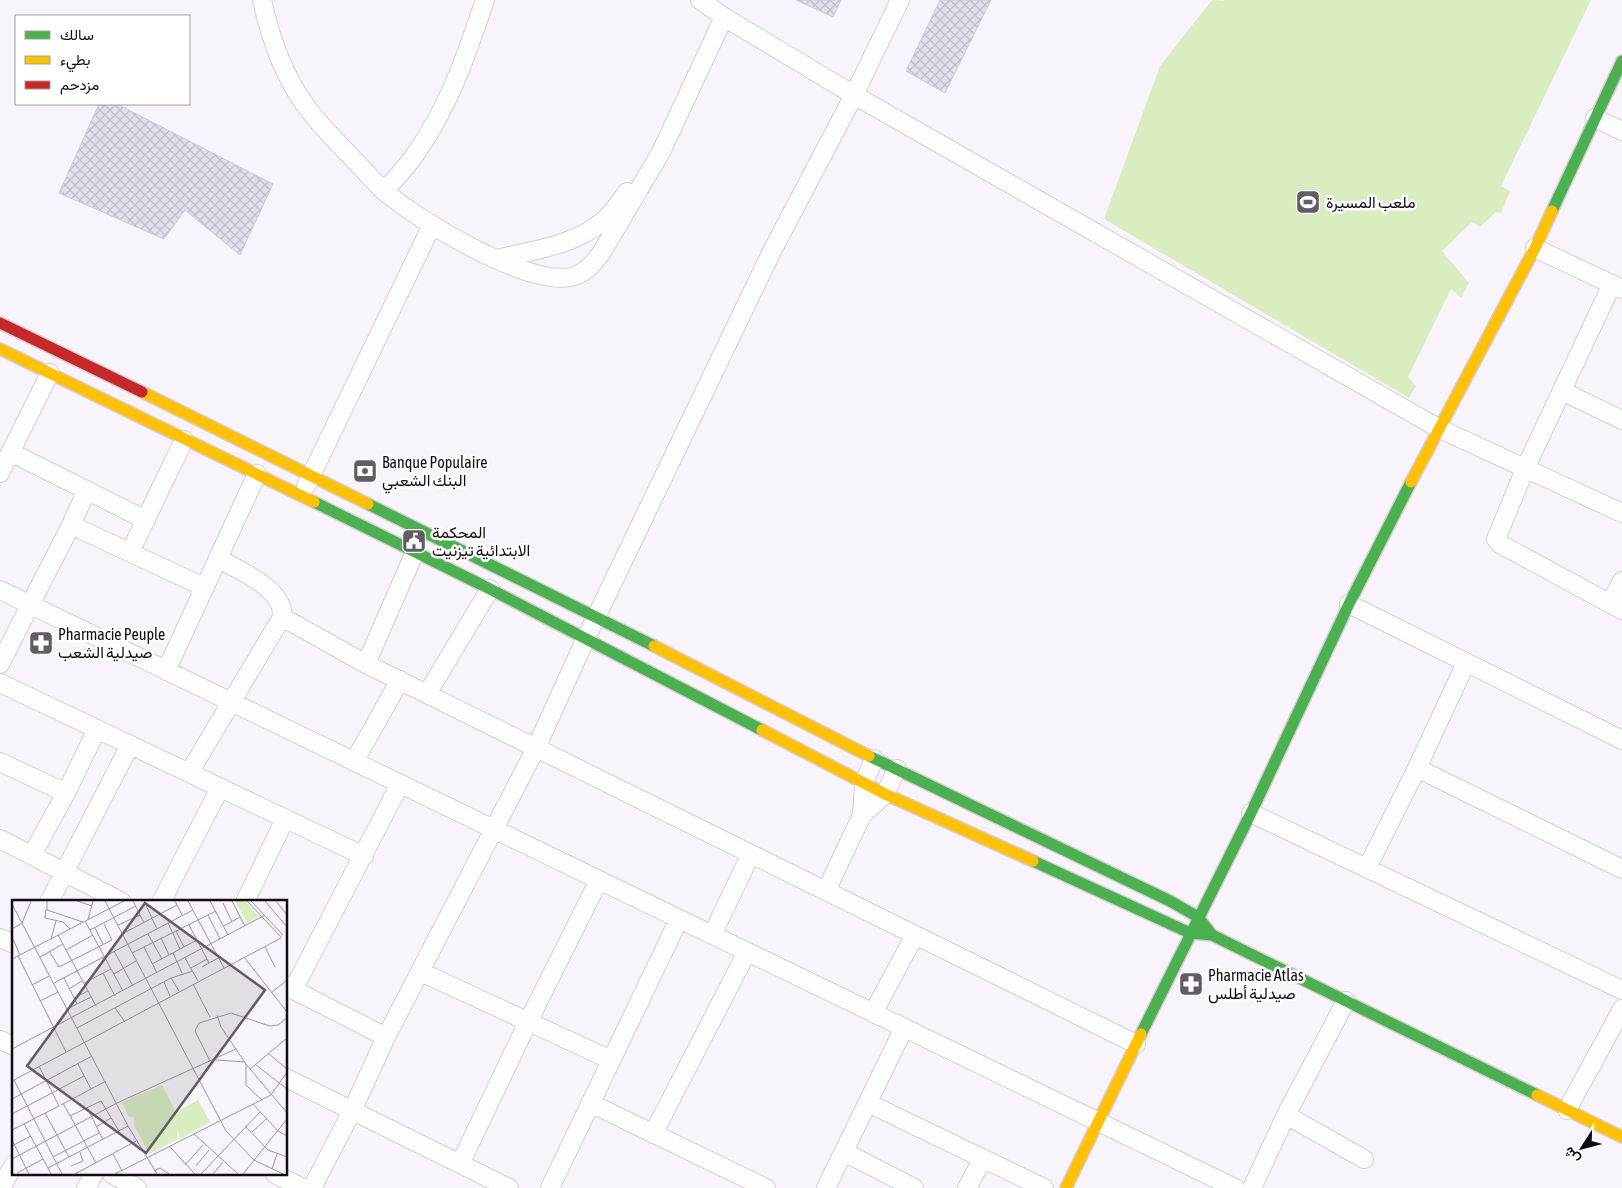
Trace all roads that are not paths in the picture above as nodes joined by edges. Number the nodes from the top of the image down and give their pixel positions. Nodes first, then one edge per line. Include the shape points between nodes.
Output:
1 (262, 0) edge
2 (485, 0) edge
3 (700, 0) edge
4 (900, 0) edge
5 (724, 17) junction
6 (1622, 61) edge
7 (854, 95) junction
8 (1595, 118) junction
9 (1622, 131) edge
10 (384, 191) junction
11 (432, 226) junction
12 (609, 226) junction
13 (1535, 248) junction
14 (497, 259) junction
15 (1617, 286) edge
16 (0, 323) edge
17 (26, 348) junction
18 (0, 349) edge
19 (50, 372) junction
20 (93, 381) junction
21 (1562, 392) junction
22 (1622, 420) edge
23 (1438, 428) junction
24 (184, 440) junction
25 (10, 452) junction
26 (1525, 468) junction
27 (0, 473) edge
28 (257, 474) junction
29 (311, 475) junction
30 (87, 490) junction
31 (302, 496) junction
32 (1622, 513) edge
33 (146, 520) junction
34 (71, 525) junction
35 (130, 552) junction
36 (415, 552) junction
37 (219, 559) junction
38 (1622, 581) edge
39 (204, 587) junction
40 (490, 589) junction
41 (0, 590) edge
42 (1348, 604) junction
43 (30, 605) junction
44 (1616, 607) edge
45 (597, 616) junction
46 (282, 617) junction
47 (586, 638) junction
48 (1466, 663) junction
49 (0, 664) edge
50 (366, 664) junction
51 (166, 670) junction
52 (400, 680) junction
53 (0, 683) edge
54 (427, 694) junction
55 (230, 702) junction
56 (97, 729) junction
57 (1622, 740) edge
58 (130, 745) junction
59 (536, 748) junction
60 (874, 759) junction
61 (0, 762) edge
62 (354, 762) junction
63 (1417, 768) junction
64 (896, 769) junction
65 (190, 773) junction
66 (864, 783) junction
67 (400, 784) junction
68 (220, 788) junction
69 (66, 793) junction
70 (885, 794) junction
71 (1251, 813) junction
72 (862, 815) junction
73 (285, 819) junction
74 (494, 829) junction
75 (0, 839) edge
76 (751, 854) junction
77 (32, 855) junction
78 (364, 856) junction
79 (1367, 868) junction
80 (1622, 869) edge
81 (65, 872) junction
82 (599, 880) junction
83 (826, 891) junction
84 (50, 900) edge
85 (118, 900) edge
86 (162, 900) edge
87 (246, 900) edge
88 (1198, 917) junction
89 (679, 919) junction
90 (1190, 933) junction
91 (712, 935) junction
92 (915, 935) junction
93 (1212, 935) junction
94 (0, 938) edge
95 (12, 943) edge
96 (747, 952) junction
97 (421, 972) junction
98 (290, 988) edge
99 (1622, 990) edge
100 (1346, 1001) junction
101 (1622, 1009) edge
102 (873, 1013) junction
103 (528, 1022) junction
104 (904, 1028) junction
105 (386, 1037) junction
106 (0, 1040) edge
107 (1136, 1044) junction
108 (12, 1045) edge
109 (611, 1060) junction
110 (288, 1079) edge
111 (590, 1103) junction
112 (868, 1103) junction
113 (1566, 1110) junction
114 (352, 1111) junction
115 (1286, 1115) junction
116 (1098, 1122) junction
117 (653, 1134) junction
118 (1622, 1137) edge
119 (844, 1152) junction
120 (983, 1158) junction
121 (1364, 1160) dead end
122 (460, 1164) junction
123 (12, 1168) edge
124 (93, 1176) edge
125 (116, 1176) edge
126 (279, 1176) edge
127 (907, 1186) edge
128 (1, 1188) edge
129 (86, 1188) edge
130 (137, 1188) edge
131 (303, 1188) edge
132 (312, 1188) edge
133 (509, 1188) edge
134 (550, 1188) edge
135 (766, 1188) edge
136 (826, 1188) edge
137 (967, 1188) edge
138 (1044, 1188) edge
139 (1066, 1188) edge
140 (1235, 1188) edge
141 (1252, 1188) edge

1 - 10 street via 273,40 295,89 335,140
2 - 10 street via 444,108 415,155
3 - 5 street
4 - 7 street
5 - 7 street
5 - 12 street via 661,152
6 - 8 main road
7 - 23 street
7 - 45 street via 772,250
8 - 9 street
8 - 13 main road
10 - 11 street
11 - 14 street
11 - 29 street
12 - 14 street via 560,244
12 - 14 street via 595,262 584,272 570,277 543,276
13 - 15 street
13 - 23 main road
15 - 21 street
16 - 17 main road
17 - 18 main road
17 - 19 main road
17 - 20 main road
19 - 20 main road
19 - 25 street
20 - 24 main road
20 - 29 main road
21 - 22 street
21 - 26 street
23 - 26 street
23 - 42 main road
24 - 28 main road
24 - 33 street
25 - 27 street
25 - 30 street
26 - 32 street
26 - 44 street via 1496,541
28 - 31 main road
28 - 37 street
29 - 31 street
29 - 45 main road
30 - 33 street
30 - 34 street
31 - 36 main road
33 - 35 street
34 - 35 street
34 - 43 street
35 - 39 street
36 - 40 main road
36 - 50 street
37 - 39 street
37 - 46 street via 261,583 276,596 283,608
38 - 44 street
39 - 51 street
40 - 47 main road
40 - 54 street
41 - 43 street
42 - 48 street
42 - 71 main road
43 - 49 street
43 - 51 street
45 - 47 street
45 - 60 main road
46 - 50 street
46 - 55 street
47 - 59 street
47 - 66 main road
48 - 57 street
48 - 63 street
50 - 52 street
51 - 55 street
52 - 54 street
52 - 62 street
53 - 56 street
54 - 59 street
55 - 62 street
55 - 65 street
56 - 58 street
56 - 69 street
58 - 65 street
58 - 81 street
59 - 74 street
59 - 76 street
60 - 64 main road
60 - 66 street
61 - 69 street
62 - 67 street
63 - 79 street
63 - 80 street
64 - 70 street
64 - 88 main road
65 - 68 street
66 - 70 main road
66 - 72 street
67 - 74 street
67 - 78 street
68 - 73 street
68 - 86 street
69 - 77 street
70 - 72 street
70 - 90 main road
71 - 79 street
71 - 88 main road
72 - 83 street
73 - 78 street
73 - 87 street
74 - 82 street
74 - 97 street
75 - 77 street
76 - 83 street
76 - 91 street
77 - 81 street
78 - 98 street
79 - 99 street
81 - 84 street
81 - 85 street
82 - 89 street
82 - 103 street
83 - 92 street
88 - 90 main road
88 - 93 main road
89 - 91 street
89 - 109 street
90 - 93 main road
90 - 107 main road
91 - 96 street
92 - 102 street
92 - 107 street
93 - 100 main road
94 - 95 street
96 - 102 street
96 - 117 street
97 - 103 street
97 - 105 street
98 - 105 street
100 - 113 main road
100 - 115 street
101 - 113 street
102 - 104 street
103 - 109 street
103 - 122 street
104 - 112 street
104 - 116 street
105 - 114 street
106 - 108 street
107 - 116 main road
109 - 111 street
110 - 114 street
111 - 117 street
111 - 134 street
112 - 119 street
112 - 120 street
113 - 118 main road
114 - 122 street
114 - 132 street
115 - 121 street
115 - 141 street
116 - 139 main road
116 - 140 street
117 - 135 street
119 - 127 street
119 - 136 street
120 - 137 street
120 - 138 street
122 - 133 street
123 - 128 street
124 - 129 street
125 - 130 street
126 - 131 street

